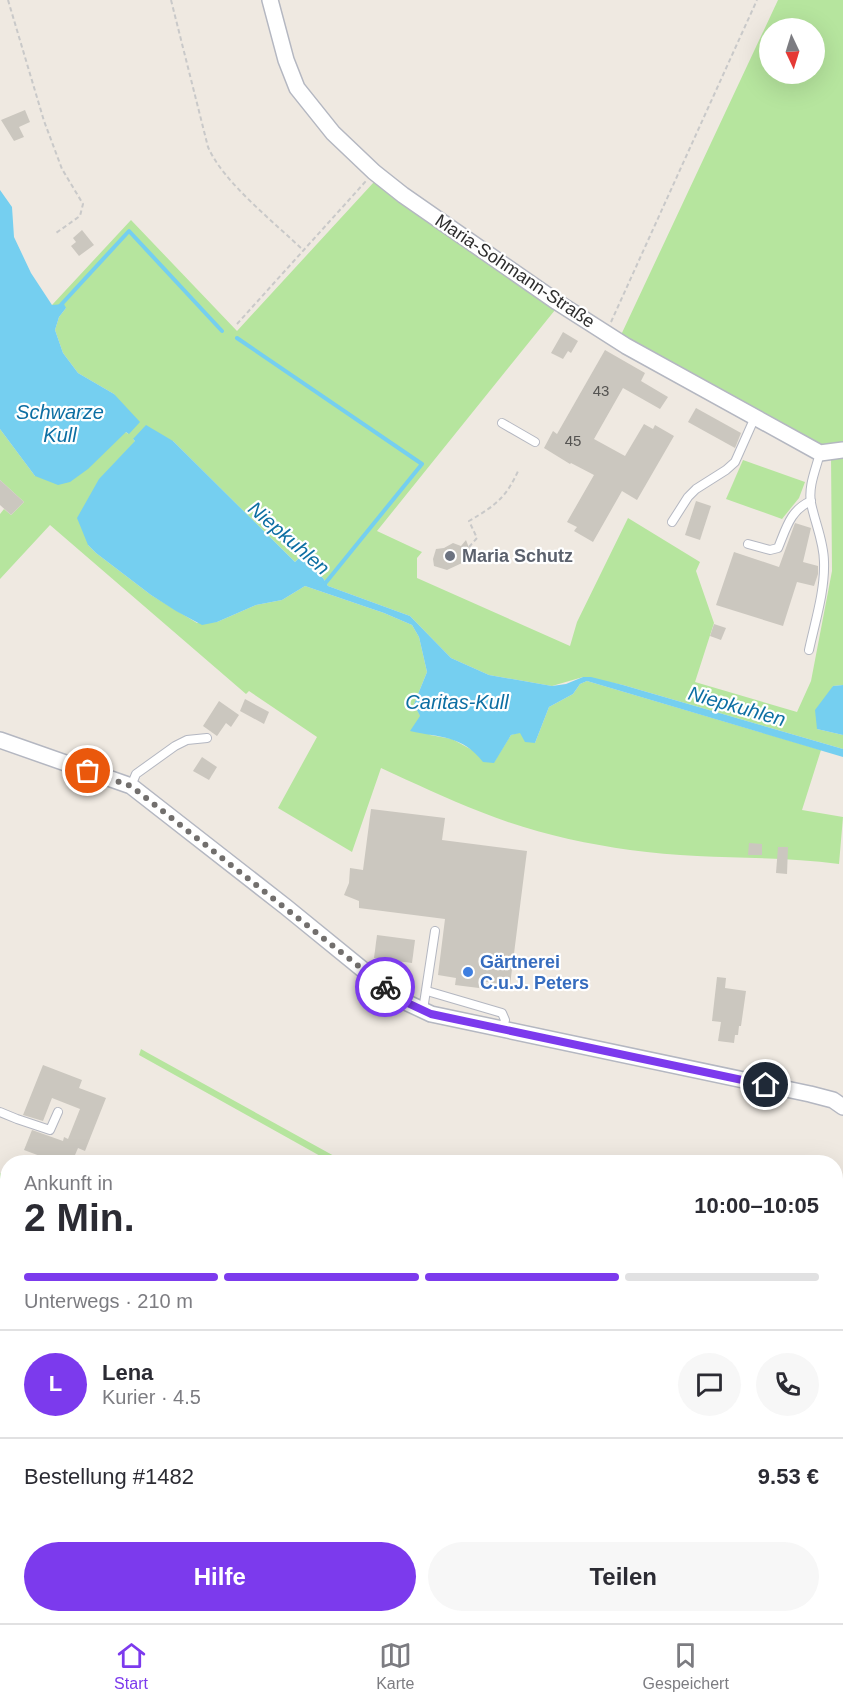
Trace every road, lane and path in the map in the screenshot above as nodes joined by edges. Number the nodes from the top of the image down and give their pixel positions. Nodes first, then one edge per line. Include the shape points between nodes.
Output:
1 (8, 0) edge
2 (171, 0) edge
3 (270, 0) edge
4 (757, 0) edge
5 (374, 172) junction
6 (56, 233) dead end
7 (303, 250) junction
8 (237, 324) dead end
9 (606, 333) junction
10 (755, 417) junction
11 (502, 423) dead end
12 (535, 442) dead end
13 (843, 450) edge
14 (820, 453) junction
15 (519, 469) dead end
16 (811, 501) junction
17 (672, 522) dead end
18 (748, 544) dead end
19 (469, 547) dead end
20 (809, 650) dead end
21 (207, 738) dead end
22 (0, 740) edge
23 (131, 786) junction
24 (435, 931) dead end
25 (427, 991) junction
26 (423, 1010) junction
27 (502, 1030) junction
28 (843, 1107) edge
29 (0, 1112) edge
30 (58, 1112) dead end

1 - 6 path via 44,121 62,169 83,204 80,216
2 - 7 path via 213,158 224,174
3 - 5 street, Maria-Sohmann-Straße via 297,88 333,133
4 - 9 path
5 - 7 path
5 - 9 street, Maria-Sohmann-Straße via 556,302
7 - 8 path
9 - 10 street, Maria-Sohmann-Straße
10 - 14 street, Maria-Sohmann-Straße
10 - 17 lane via 735,462 696,489
11 - 12 lane
13 - 14 street
14 - 16 lane via 811,484
15 - 19 path via 499,502 469,521 477,538
16 - 18 lane via 792,514 778,548 770,550
16 - 20 lane via 825,564
21 - 23 lane via 175,746 136,774
22 - 23 street
23 - 26 street via 399,999
24 - 25 lane
25 - 26 lane
25 - 27 lane via 502,1013
26 - 27 street
27 - 28 street via 810,1094
29 - 30 lane via 50,1130

